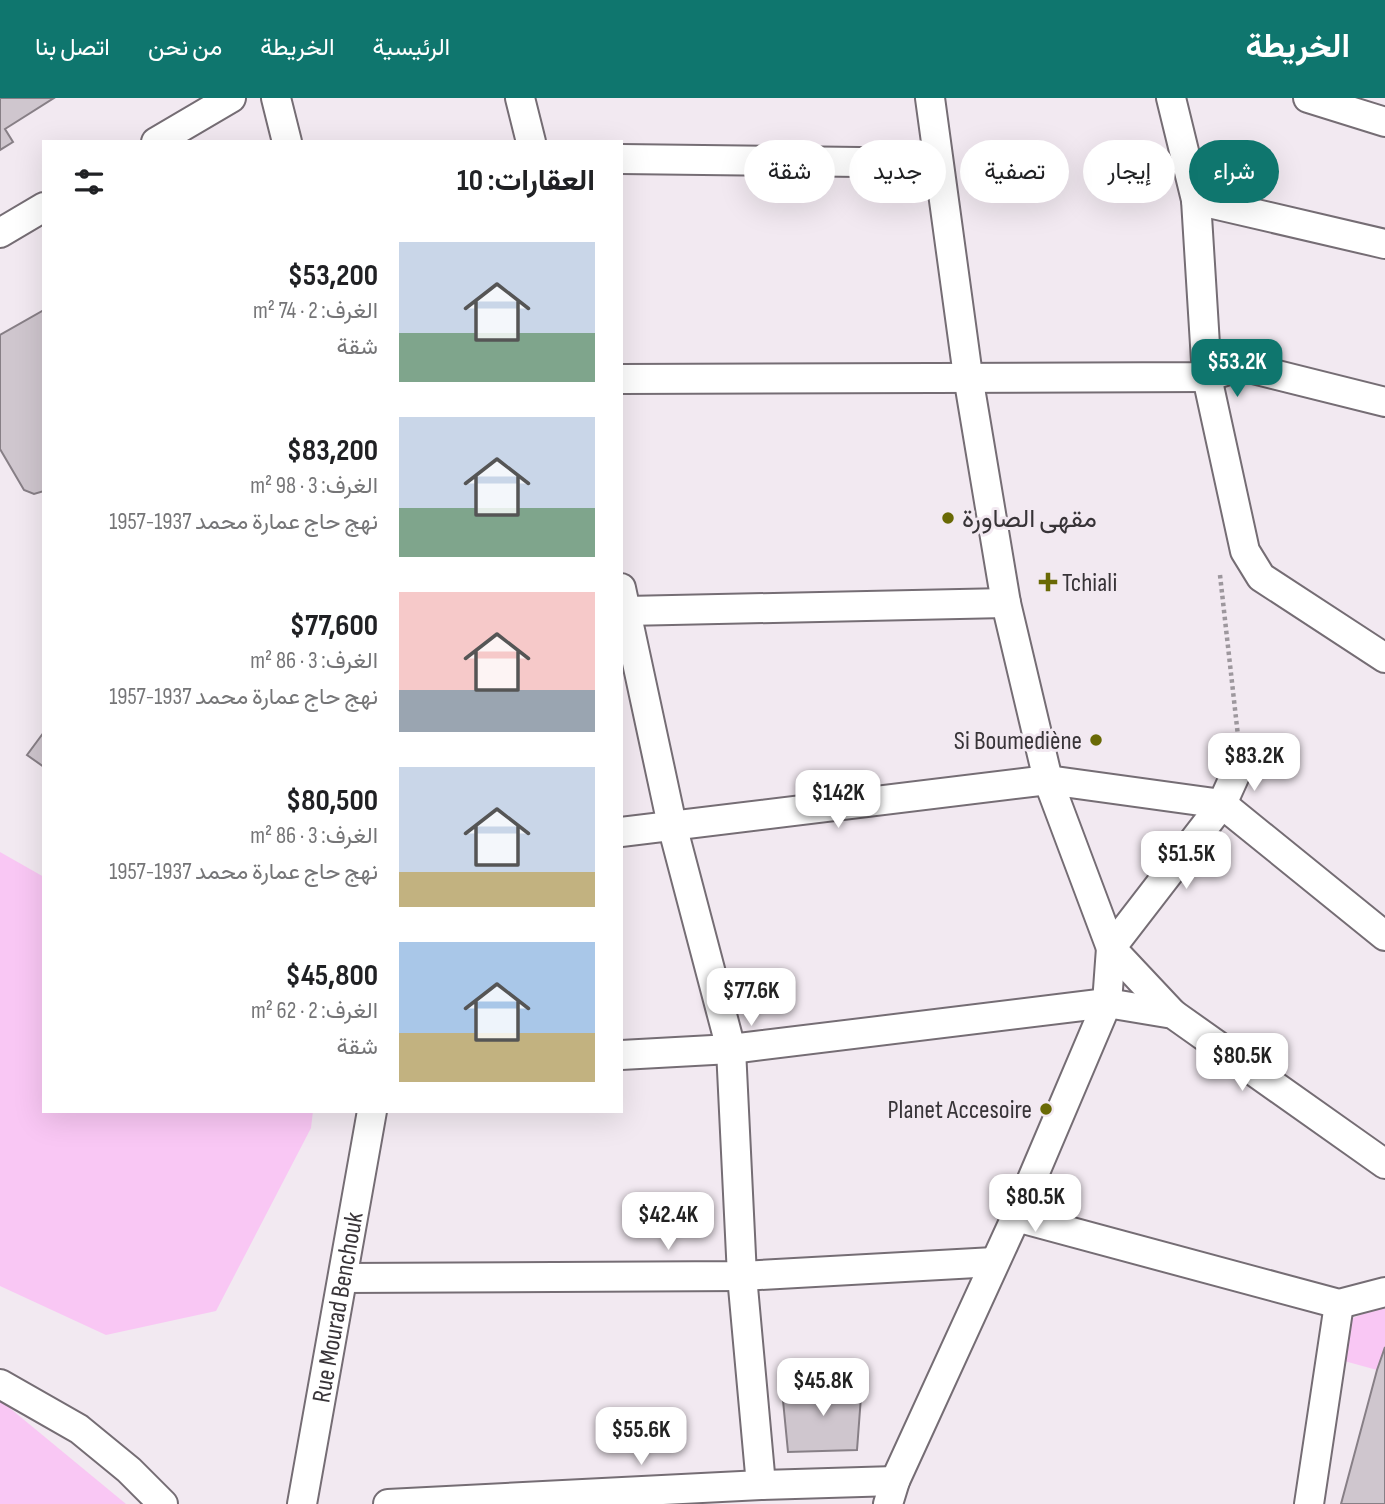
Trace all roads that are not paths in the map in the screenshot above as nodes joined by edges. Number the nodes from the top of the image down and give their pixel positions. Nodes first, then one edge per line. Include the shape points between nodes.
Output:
1 (231, 98) edge
2 (276, 98) edge
3 (520, 98) edge
4 (930, 98) edge
5 (1171, 98) edge
6 (1308, 98) edge
7 (1385, 122) edge
8 (159, 140) edge
9 (286, 140) edge
10 (530, 140) edge
11 (935, 140) edge
12 (623, 159) edge
13 (849, 162) edge
14 (1189, 171) edge
15 (943, 203) edge
16 (1196, 203) edge
17 (1209, 203) edge
18 (42, 209) edge
19 (0, 233) edge
20 (1385, 244) edge
21 (968, 376) junction
22 (1207, 377) junction
23 (623, 379) edge
24 (1385, 402) edge
25 (624, 600) edge
26 (1006, 603) junction
27 (1385, 659) edge
28 (1241, 762) road end
29 (1048, 780) junction
30 (1222, 804) junction
31 (672, 825) junction
32 (623, 832) edge
33 (1385, 936) edge
34 (1111, 948) junction
35 (1107, 1003) junction
36 (1173, 1014) junction
37 (731, 1049) junction
38 (623, 1055) edge
39 (372, 1113) edge
40 (1385, 1164) edge
41 (1016, 1217) junction
42 (994, 1262) junction
43 (742, 1276) junction
44 (343, 1278) junction
45 (1385, 1292) edge
46 (1339, 1304) junction
47 (0, 1384) edge
48 (761, 1485) junction
49 (892, 1493) edge
50 (163, 1504) edge
51 (302, 1504) edge
52 (388, 1504) edge
53 (1309, 1504) edge

1 - 8 street
2 - 9 street
3 - 10 street
4 - 11 street
5 - 14 street
6 - 7 street
12 - 13 street
15 - 21 street
16 - 22 street
17 - 20 street
18 - 19 street
21 - 22 street
21 - 23 street
21 - 26 street
22 - 24 street via 1241,366
22 - 27 street via 1245,551 1261,577
25 - 26 street
25 - 31 street
26 - 29 street
28 - 30 street
29 - 30 street
29 - 31 street
29 - 34 street
30 - 33 street
30 - 34 street
31 - 32 street
31 - 37 street
34 - 35 street
34 - 36 street
35 - 36 street
35 - 37 street
35 - 41 street
36 - 40 street
37 - 38 street
37 - 43 street
39 - 44 street, Rue Mourad Benchouk
41 - 42 street
41 - 46 street
42 - 43 street
42 - 49 street
43 - 44 street
43 - 48 street
44 - 51 street, Rue Mourad Benchouk
45 - 46 street
46 - 53 street
47 - 50 street via 79,1429
48 - 49 street
48 - 52 street

